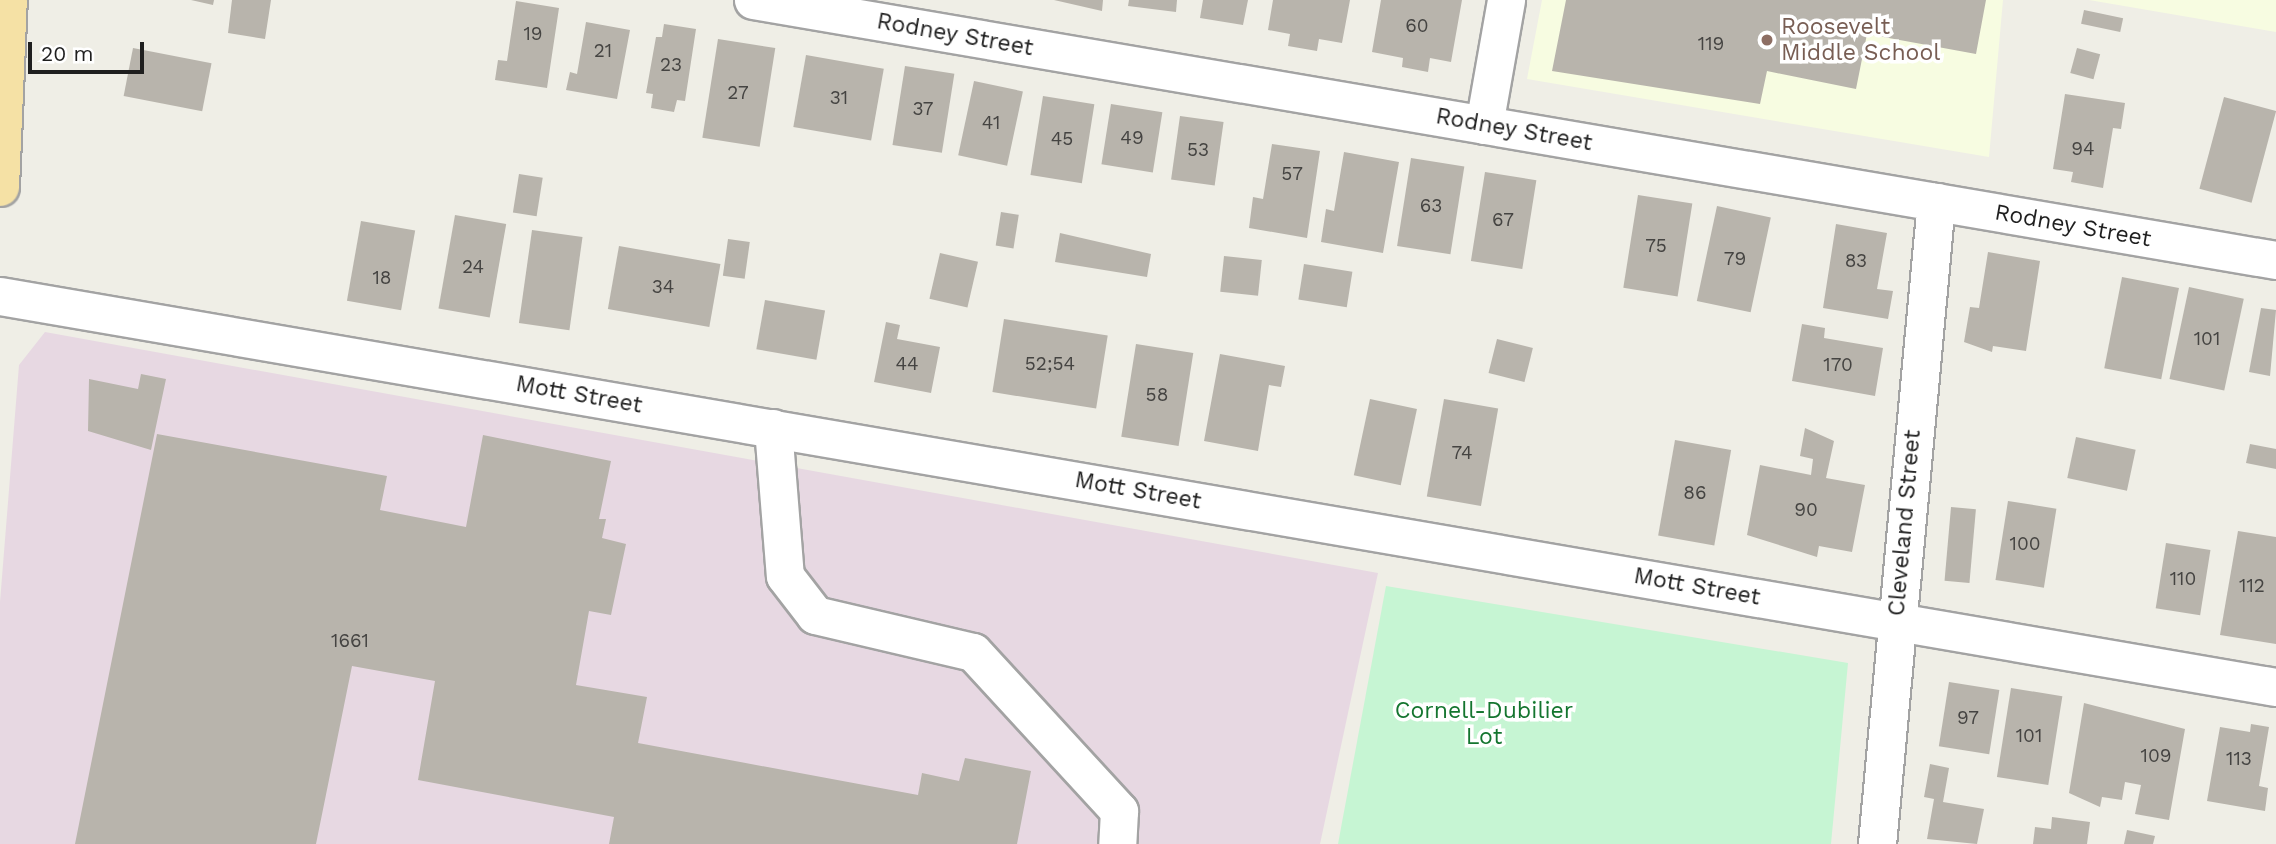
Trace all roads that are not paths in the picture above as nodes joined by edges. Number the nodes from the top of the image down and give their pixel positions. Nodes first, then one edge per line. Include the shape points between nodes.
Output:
1 (8, 0) edge
2 (753, 0) edge
3 (1506, 0) edge
4 (1484, 125) junction
5 (0, 187) edge
6 (1936, 202) junction
7 (2276, 260) edge
8 (0, 296) edge
9 (773, 428) junction
10 (1896, 622) junction
11 (2276, 687) edge
12 (1117, 844) edge
13 (1877, 844) edge

1 - 5 main road
2 - 4 street, Rodney Street
3 - 4 street
4 - 6 street, Rodney Street
6 - 7 street, Rodney Street
6 - 10 street, Cleveland Street
8 - 9 street, Mott Street
9 - 10 street, Mott Street
9 - 12 street via 785,576 815,615 973,652 1119,811
10 - 11 street, Mott Street
10 - 13 street, Cleveland Street

